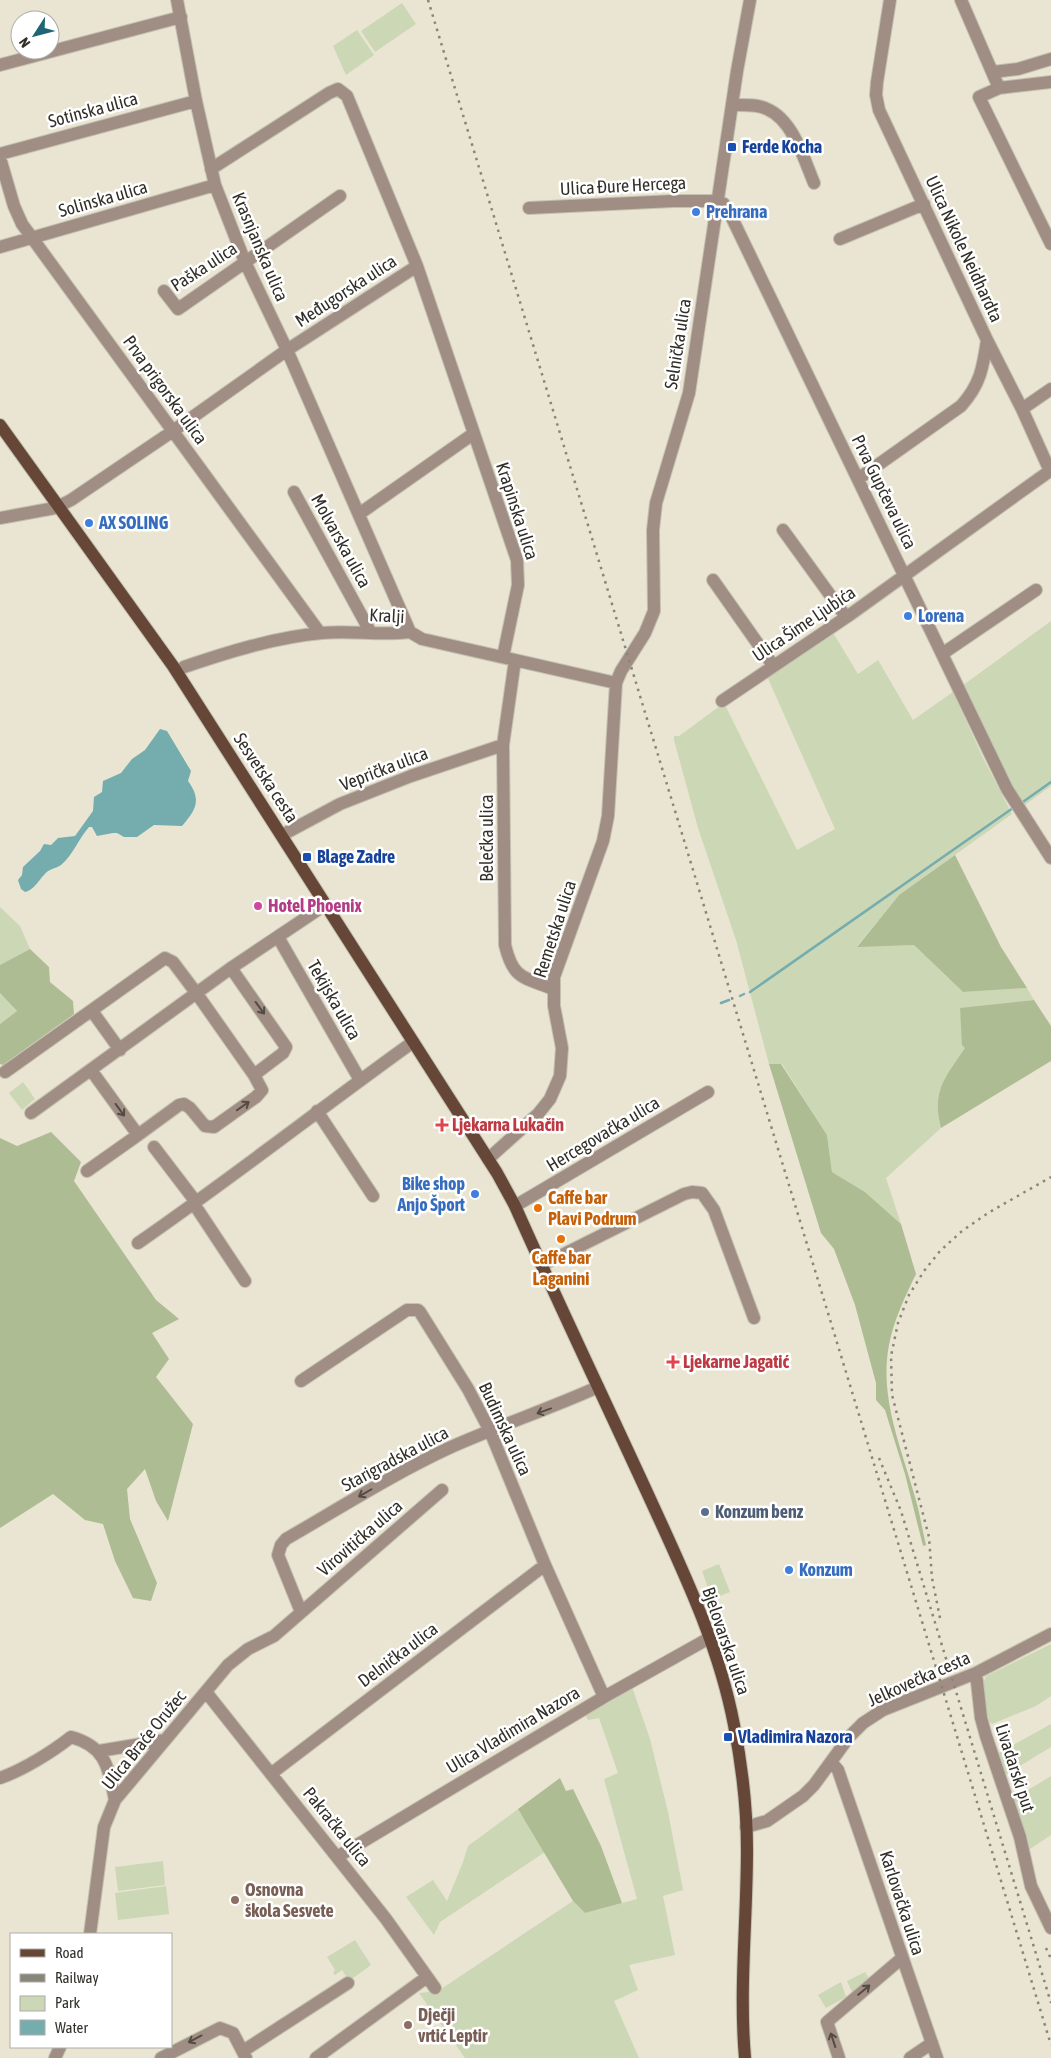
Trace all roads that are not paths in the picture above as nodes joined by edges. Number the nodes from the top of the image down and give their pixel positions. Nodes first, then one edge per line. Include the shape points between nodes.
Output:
1 (177, 0) edge
2 (750, 0) edge
3 (890, 0) edge
4 (961, 0) edge
5 (181, 17) junction
6 (1051, 59) edge
7 (0, 65) edge
8 (993, 72) junction
9 (1051, 82) edge
10 (999, 88) junction
11 (196, 101) junction
12 (732, 104) junction
13 (0, 154) edge
14 (0, 158) edge
15 (211, 169) junction
16 (814, 183) dead end
17 (216, 185) junction
18 (340, 196) dead end
19 (719, 201) junction
20 (924, 204) junction
21 (529, 208) dead end
22 (33, 238) junction
23 (840, 239) dead end
24 (1051, 244) edge
25 (0, 247) edge
26 (245, 262) junction
27 (416, 266) junction
28 (164, 291) dead end
29 (987, 340) junction
30 (287, 350) junction
31 (1051, 389) edge
32 (1022, 409) junction
33 (0, 425) edge
34 (173, 431) junction
35 (473, 434) junction
36 (1051, 470) edge
37 (858, 479) junction
38 (294, 492) dead end
39 (59, 506) junction
40 (359, 514) junction
41 (0, 518) edge
42 (783, 530) dead end
43 (904, 575) junction
44 (713, 580) dead end
45 (1036, 590) dead end
46 (846, 617) junction
47 (410, 632) junction
48 (320, 633) junction
49 (371, 633) junction
50 (942, 654) junction
51 (509, 659) junction
52 (774, 665) junction
53 (184, 667) dead end
54 (616, 682) junction
55 (722, 701) dead end
56 (503, 745) junction
57 (282, 835) junction
58 (1051, 858) edge
59 (325, 905) junction
60 (278, 938) junction
61 (231, 968) junction
62 (553, 988) junction
63 (197, 994) junction
64 (92, 1011) junction
65 (413, 1042) junction
66 (120, 1050) junction
67 (91, 1070) junction
68 (5, 1072) dead end
69 (254, 1075) junction
70 (360, 1080) junction
71 (708, 1092) dead end
72 (317, 1111) junction
73 (31, 1113) dead end
74 (138, 1135) junction
75 (154, 1148) dead end
76 (488, 1159) junction
77 (87, 1171) dead end
78 (373, 1196) dead end
79 (195, 1203) junction
80 (515, 1206) junction
81 (138, 1243) dead end
82 (542, 1265) junction
83 (245, 1281) dead end
84 (754, 1318) dead end
85 (301, 1381) dead end
86 (593, 1389) junction
87 (490, 1431) junction
88 (442, 1490) dead end
89 (545, 1565) junction
90 (301, 1612) junction
91 (1051, 1634) edge
92 (709, 1637) junction
93 (976, 1673) junction
94 (206, 1692) junction
95 (604, 1697) junction
96 (165, 1740) junction
97 (100, 1751) junction
98 (831, 1762) junction
99 (272, 1773) junction
100 (0, 1778) edge
101 (116, 1800) junction
102 (746, 1827) junction
103 (337, 1857) junction
104 (1051, 1928) edge
105 (90, 1933) edge
106 (902, 1958) junction
107 (427, 1977) junction
108 (348, 1983) dead end
109 (435, 1988) dead end
110 (932, 2043) junction
111 (245, 2055) edge
112 (161, 2058) edge
113 (316, 2058) edge
114 (745, 2058) edge
115 (839, 2058) edge
116 (910, 2058) edge
117 (937, 2058) edge

1 - 5 street, Krasnjanska ulica
2 - 12 street, Selnička ulica
3 - 20 street, Ulica Nikole Neidhardta via 876,95 879,110
4 - 8 street
5 - 7 street
5 - 11 street, Krasnjanska ulica
6 - 8 street via 1018,69
8 - 10 street
9 - 10 street
10 - 24 street via 979,97
11 - 13 street, Sotinska ulica
11 - 15 street, Krasnjanska ulica
12 - 16 street via 766,108 779,118 790,132
12 - 19 street, Selnička ulica
14 - 22 street, Prva prigorska ulica via 14,206
15 - 17 street, Krasnjanska ulica
15 - 27 street, Međugorska ulica via 329,93 341,90 350,101
17 - 22 street, Solinska ulica
17 - 26 street, Krasnjanska ulica
18 - 26 street, Paška ulica
19 - 21 street, Ulica Đure Hercega
19 - 37 street, Prva Gupčeva ulica via 732,219
19 - 54 street, Selnička ulica via 689,392 656,503 654,611
20 - 23 street
20 - 29 street, Ulica Nikole Neidhardta
22 - 25 street, Solinska ulica
22 - 34 street, Prva prigorska ulica
26 - 28 street, Paška ulica via 178,309
26 - 30 street, Krasnjanska ulica
27 - 30 street, Međugorska ulica
27 - 35 street, Krapinska ulica
29 - 32 street
29 - 37 street, Ulica Nikole Neidhardta via 980,379 961,406
30 - 34 street, Međugorska ulica
30 - 40 street, Krasnjanska ulica
31 - 32 street
32 - 36 street
33 - 39 main road, Sesvetska cesta
34 - 39 street, Međugorska ulica
34 - 48 street, Prva prigorska ulica
35 - 40 street
35 - 51 street, Krapinska ulica via 517,560 519,574
36 - 43 street, Ulica Šime Ljubića
37 - 43 street, Prva Gupčeva ulica
38 - 49 street, Molvarska ulica
39 - 41 street
39 - 57 main road, Sesvetska cesta via 155,639
40 - 47 street, Krasnjanska ulica
42 - 46 street
43 - 46 street, Ulica Šime Ljubića
43 - 50 street, Prva Gupčeva ulica
44 - 52 street
45 - 50 street
46 - 52 street, Ulica Šime Ljubića
47 - 49 street, Kralji
47 - 51 street, Kralji via 422,639
48 - 49 street, Kralji
48 - 53 street, Kralji via 240,648
50 - 58 street, Prva Gupčeva ulica via 1016,805
51 - 54 street, Kralji
51 - 56 street, Belečka ulica
52 - 55 street, Ulica Šime Ljubića
54 - 62 street, Remetska ulica via 608,816 603,841 554,977
56 - 57 street, Veprička ulica via 340,804
56 - 62 street, Belečka ulica via 505,946 513,970
57 - 59 main road, Sesvetska cesta
59 - 60 street
59 - 65 main road, Sesvetska cesta
60 - 61 street
60 - 70 street, Tekijska ulica
61 - 63 street
61 -> 69 street via 286,1047 283,1053
62 - 76 street, Remetska ulica via 562,1048 562,1066 556,1088 538,1114
63 - 64 street via 173,962 165,958
63 - 66 street
63 - 69 street
64 - 66 street
64 - 68 street
65 - 70 street
65 - 76 main road, Sesvetska cesta
66 - 67 street
67 - 73 street
67 -> 74 street
74 -> 69 street via 184,1104 205,1126 214,1127 261,1093 261,1086
70 - 72 street
71 - 80 street, Hercegovačka ulica
72 - 78 street
72 - 79 street
74 - 77 street
75 - 79 street
76 - 80 main road, Bjelovarska ulica
79 - 81 street
79 - 83 street
80 - 82 main road, Bjelovarska ulica
82 - 84 street via 684,1194 702,1193 714,1210
82 - 86 main road, Bjelovarska ulica
85 - 87 street, Budimska ulica via 407,1310 418,1310 468,1389
86 -> 87 street, Starigradska ulica
86 - 92 main road, Bjelovarska ulica via 675,1553
87 - 89 street, Budimska ulica
87 -> 90 street, Starigradska ulica via 419,1463 286,1538 278,1555
88 - 90 street, Virovitička ulica
89 - 95 street, Budimska ulica
89 - 99 street, Delnička ulica
90 - 94 street, Ulica Braće Oružec via 274,1636 228,1665
91 - 93 street, Jelkovečka cesta
92 - 95 street, Ulica Vladimira Nazora
92 - 102 main road, Bjelovarska ulica via 734,1724
93 - 98 street, Jelkovečka cesta via 883,1710 848,1737
93 - 104 street, Livadarski put via 986,1736 1020,1838 1031,1886
94 - 96 street, Ulica Braće Oružec
94 - 99 street, Pakračka ulica
95 - 103 street, Ulica Vladimira Nazora
96 - 97 street
96 - 101 street, Ulica Braće Oružec
97 - 100 street via 84,1740 71,1737
97 - 101 street via 110,1773
98 - 102 street, Jelkovečka cesta via 814,1785 792,1805
98 - 106 street, Karlovačka ulica via 838,1770
99 - 103 street, Pakračka ulica
101 - 105 street, Ulica Braće Oružec via 104,1827
102 - 114 main road, Bjelovarska ulica
103 - 107 street, Pakračka ulica
106 - 110 street, Karlovačka ulica
115 -> 106 street via 827,2022
107 - 109 street, Pakračka ulica
107 - 113 street
108 - 111 street
110 - 116 street
110 - 117 street, Karlovačka ulica
111 -> 112 street via 234,2033 220,2028

